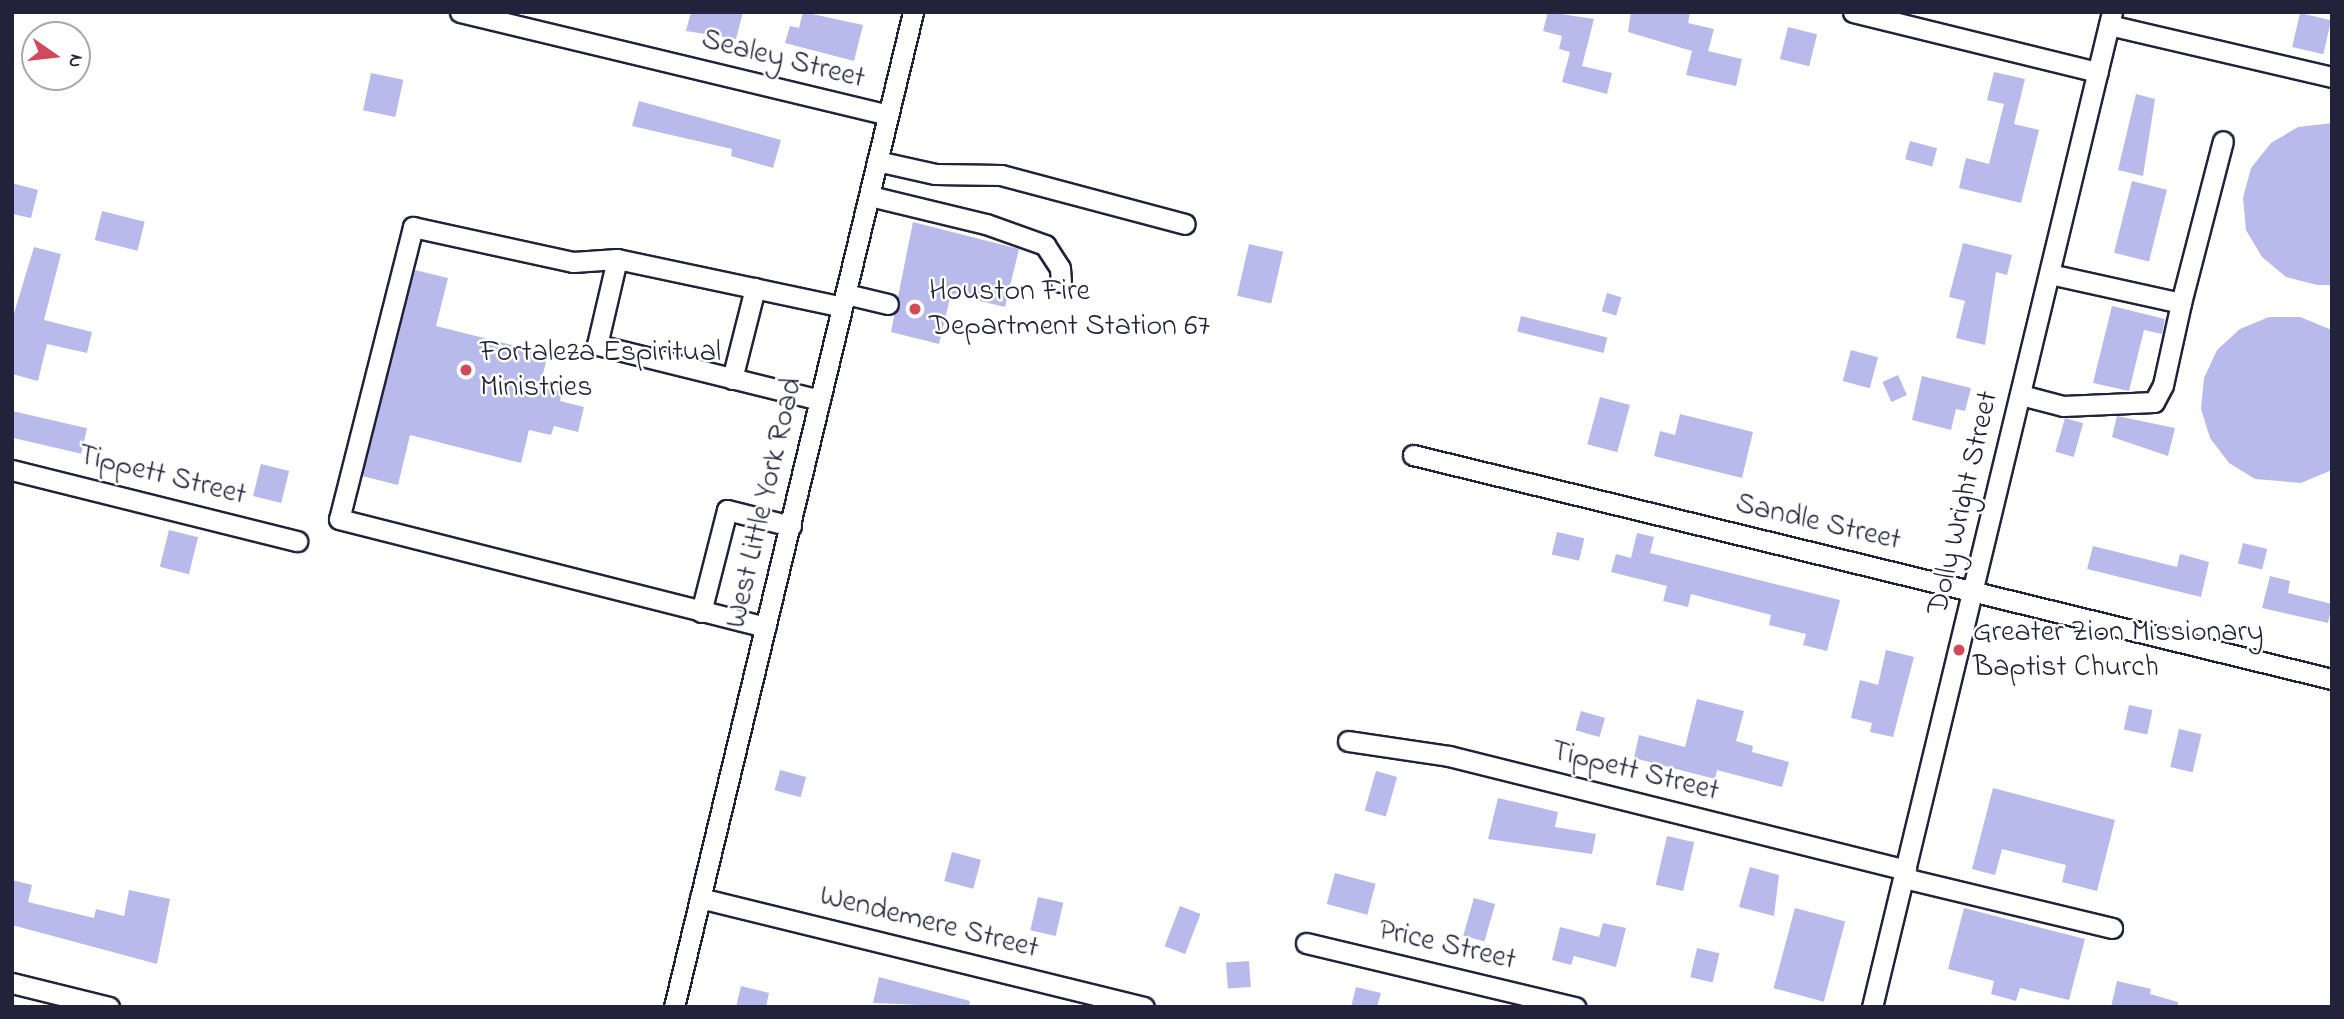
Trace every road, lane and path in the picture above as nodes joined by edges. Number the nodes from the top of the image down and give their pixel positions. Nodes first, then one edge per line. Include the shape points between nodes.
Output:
1 (460, 12) edge
2 (913, 12) edge
3 (1853, 12) edge
4 (2110, 19) edge
5 (2098, 72) junction
6 (2332, 77) edge
7 (888, 116) junction
8 (2222, 141) dead end
9 (877, 161) junction
10 (870, 196) junction
11 (1185, 224) dead end
12 (617, 259) junction
13 (2050, 274) junction
14 (1062, 282) dead end
15 (755, 288) junction
16 (844, 301) junction
17 (2181, 303) junction
18 (888, 304) dead end
19 (732, 379) junction
20 (2021, 395) junction
21 (820, 400) junction
22 (1413, 455) dead end
23 (12, 470) edge
24 (791, 526) junction
25 (297, 541) dead end
26 (1974, 591) junction
27 (701, 612) junction
28 (766, 627) junction
29 (2332, 679) edge
30 (1348, 741) dead end
31 (1905, 874) junction
32 (700, 898) junction
33 (2112, 928) dead end
34 (1306, 943) dead end
35 (12, 983) edge
36 (109, 1007) edge
37 (674, 1007) edge
38 (1144, 1007) edge
39 (1575, 1007) edge
40 (1872, 1007) edge

1 - 7 street, Sealey Street
2 - 7 street, West Little York Road
3 - 5 street
4 - 5 street, Dolly Wright Street
4 - 6 street
5 - 13 street, Dolly Wright Street
7 - 9 street, West Little York Road
8 - 17 street
9 - 10 street, West Little York Road
9 - 11 street via 935,174 1001,175
10 - 14 street via 986,223 1045,245 1060,268
10 - 16 street, West Little York Road
12 - 15 street
12 - 19 street via 597,345
12 - 27 street via 573,262 413,227 339,519
13 - 17 street
13 - 20 street, Dolly Wright Street
15 - 16 street
15 - 19 street
16 - 18 street
16 - 21 street, West Little York Road
17 - 20 street via 2163,385 2154,402 2063,406
19 - 21 street
20 - 26 street, Dolly Wright Street
21 - 24 street, West Little York Road
22 - 26 street, Sandle Street
23 - 25 street, Tippett Street
24 - 27 street via 727,510
24 - 28 street, West Little York Road
26 - 29 street, Sandle Street
26 - 31 street, Dolly Wright Street
27 - 28 street
28 - 32 street, West Little York Road
30 - 31 street, Tippett Street via 1449,756
31 - 33 street, Tippett Street
31 - 40 street, Dolly Wright Street
32 - 37 street, West Little York Road
32 - 38 street, Wendemere Street
34 - 39 street, Price Street
35 - 36 street

